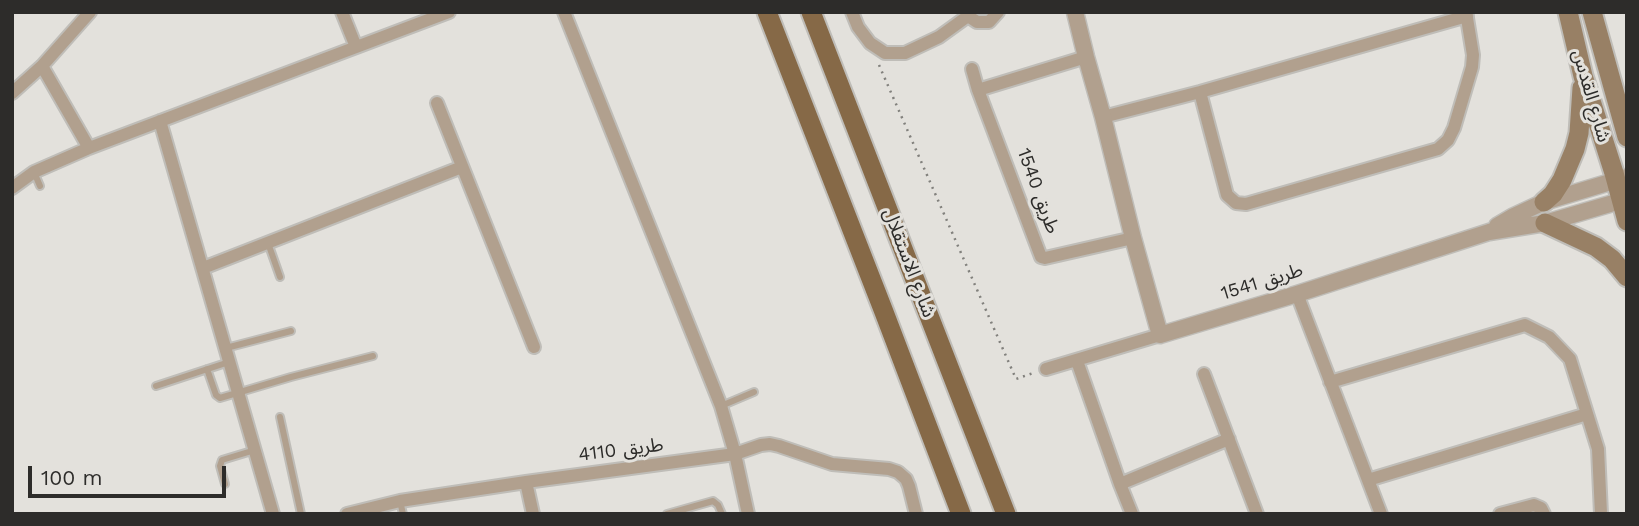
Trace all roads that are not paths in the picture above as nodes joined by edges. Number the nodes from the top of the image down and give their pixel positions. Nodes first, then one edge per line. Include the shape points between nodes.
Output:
1 (90, 12) edge
2 (342, 12) edge
3 (449, 12) edge
4 (564, 12) edge
5 (768, 12) edge
6 (811, 12) edge
7 (852, 12) edge
8 (998, 12) edge
9 (1075, 12) edge
10 (1568, 12) edge
11 (1592, 12) edge
12 (969, 14) edge
13 (1466, 14) edge
14 (356, 47) junction
15 (1086, 57) junction
16 (42, 66) junction
17 (972, 69) dead end
18 (1609, 70) junction
19 (1583, 76) junction
20 (978, 90) junction
21 (1200, 92) junction
22 (12, 93) edge
23 (437, 103) dead end
24 (1627, 103) edge
25 (1103, 117) junction
26 (160, 121) junction
27 (1627, 137) edge
28 (89, 148) junction
29 (462, 167) junction
30 (34, 172) junction
31 (1621, 179) edge
32 (40, 186) dead end
33 (12, 188) edge
34 (1624, 200) edge
35 (1544, 202) junction
36 (1627, 221) edge
37 (1545, 223) junction
38 (1489, 232) junction
39 (1132, 238) junction
40 (267, 242) junction
41 (203, 268) junction
42 (280, 277) dead end
43 (1627, 277) edge
44 (1297, 294) junction
45 (291, 331) dead end
46 (1160, 335) junction
47 (534, 347) dead end
48 (228, 355) junction
49 (373, 356) dead end
50 (1077, 360) junction
51 (207, 369) junction
52 (1046, 369) road end
53 (1204, 374) dead end
54 (1330, 382) junction
55 (156, 386) dead end
56 (238, 392) junction
57 (754, 392) dead end
58 (721, 406) junction
59 (1587, 414) junction
60 (280, 417) dead end
61 (1229, 439) junction
62 (255, 450) junction
63 (735, 454) junction
64 (1368, 481) junction
65 (526, 482) junction
66 (225, 484) dead end
67 (1120, 484) junction
68 (401, 507) edge
69 (273, 514) edge
70 (301, 514) edge
71 (347, 514) edge
72 (533, 514) edge
73 (667, 514) edge
74 (722, 514) edge
75 (748, 514) edge
76 (916, 514) edge
77 (961, 514) edge
78 (1006, 514) edge
79 (1132, 514) edge
80 (1257, 514) edge
81 (1381, 514) edge
82 (1500, 514) edge
83 (1544, 514) edge
84 (1601, 514) edge

1 - 16 street
2 - 14 street
3 - 14 street
4 - 58 street
5 - 77 main road
6 - 78 main road, شارع الاستقلال
7 - 12 street via 870,43 885,53 905,53 939,37
8 - 12 street via 989,22 977,22
9 - 15 street
10 - 19 main road, شارع القدس
11 - 18 main road, شارع القدس
13 - 21 street
13 - 21 street via 1472,67 1454,128 1438,149 1246,204 1236,203 1227,195
14 - 26 street
15 - 20 street
15 - 25 street
16 - 22 street
16 - 28 street
17 - 20 street, طريق 1540
18 - 24 main road
18 - 27 main road, شارع القدس
19 - 31 main road, شارع القدس
19 - 35 main road via 1575,149 1562,180
20 - 39 street, طريق 1540 via 1041,257
21 - 25 street
23 - 29 street
25 - 39 street
26 - 28 street
26 - 41 street
28 - 30 street
29 - 40 street
29 - 47 street
30 - 32 lane
30 - 33 street
31 - 34 main road, شارع القدس
31 - 35 street, طريق 1541
34 - 36 main road, شارع القدس
34 - 37 street, طريق 1541
35 - 38 street, طريق 1541
37 - 38 street, طريق 1541
37 - 43 main road via 1596,247
38 - 44 street, طريق 1541
39 - 46 street
40 - 41 street
40 - 42 lane
41 - 48 street
44 - 46 street, طريق 1541
44 - 54 street
45 - 48 lane
46 - 50 street, طريق 1541
48 - 51 lane
48 - 56 street
49 - 56 lane
50 - 52 street, طريق 1541
50 - 67 street
51 - 55 lane
51 - 56 lane via 217,397
53 - 61 street
54 - 59 street via 1525,325 1549,337 1570,359
54 - 64 street
56 - 62 street
57 - 58 lane
58 - 63 street
59 - 64 street
59 - 84 street via 1598,449
60 - 70 lane
61 - 67 street
61 - 80 street
62 - 66 lane via 222,460
62 - 69 street
63 - 65 street, طريق 4110
63 - 75 street
63 - 76 street, طريق 4110 via 770,444 832,464 889,469 906,479
64 - 81 street
65 - 68 street, طريق 4110
65 - 72 street
67 - 79 street
68 - 71 street, طريق 4110
73 - 74 lane via 713,501
82 - 83 street via 1535,505

